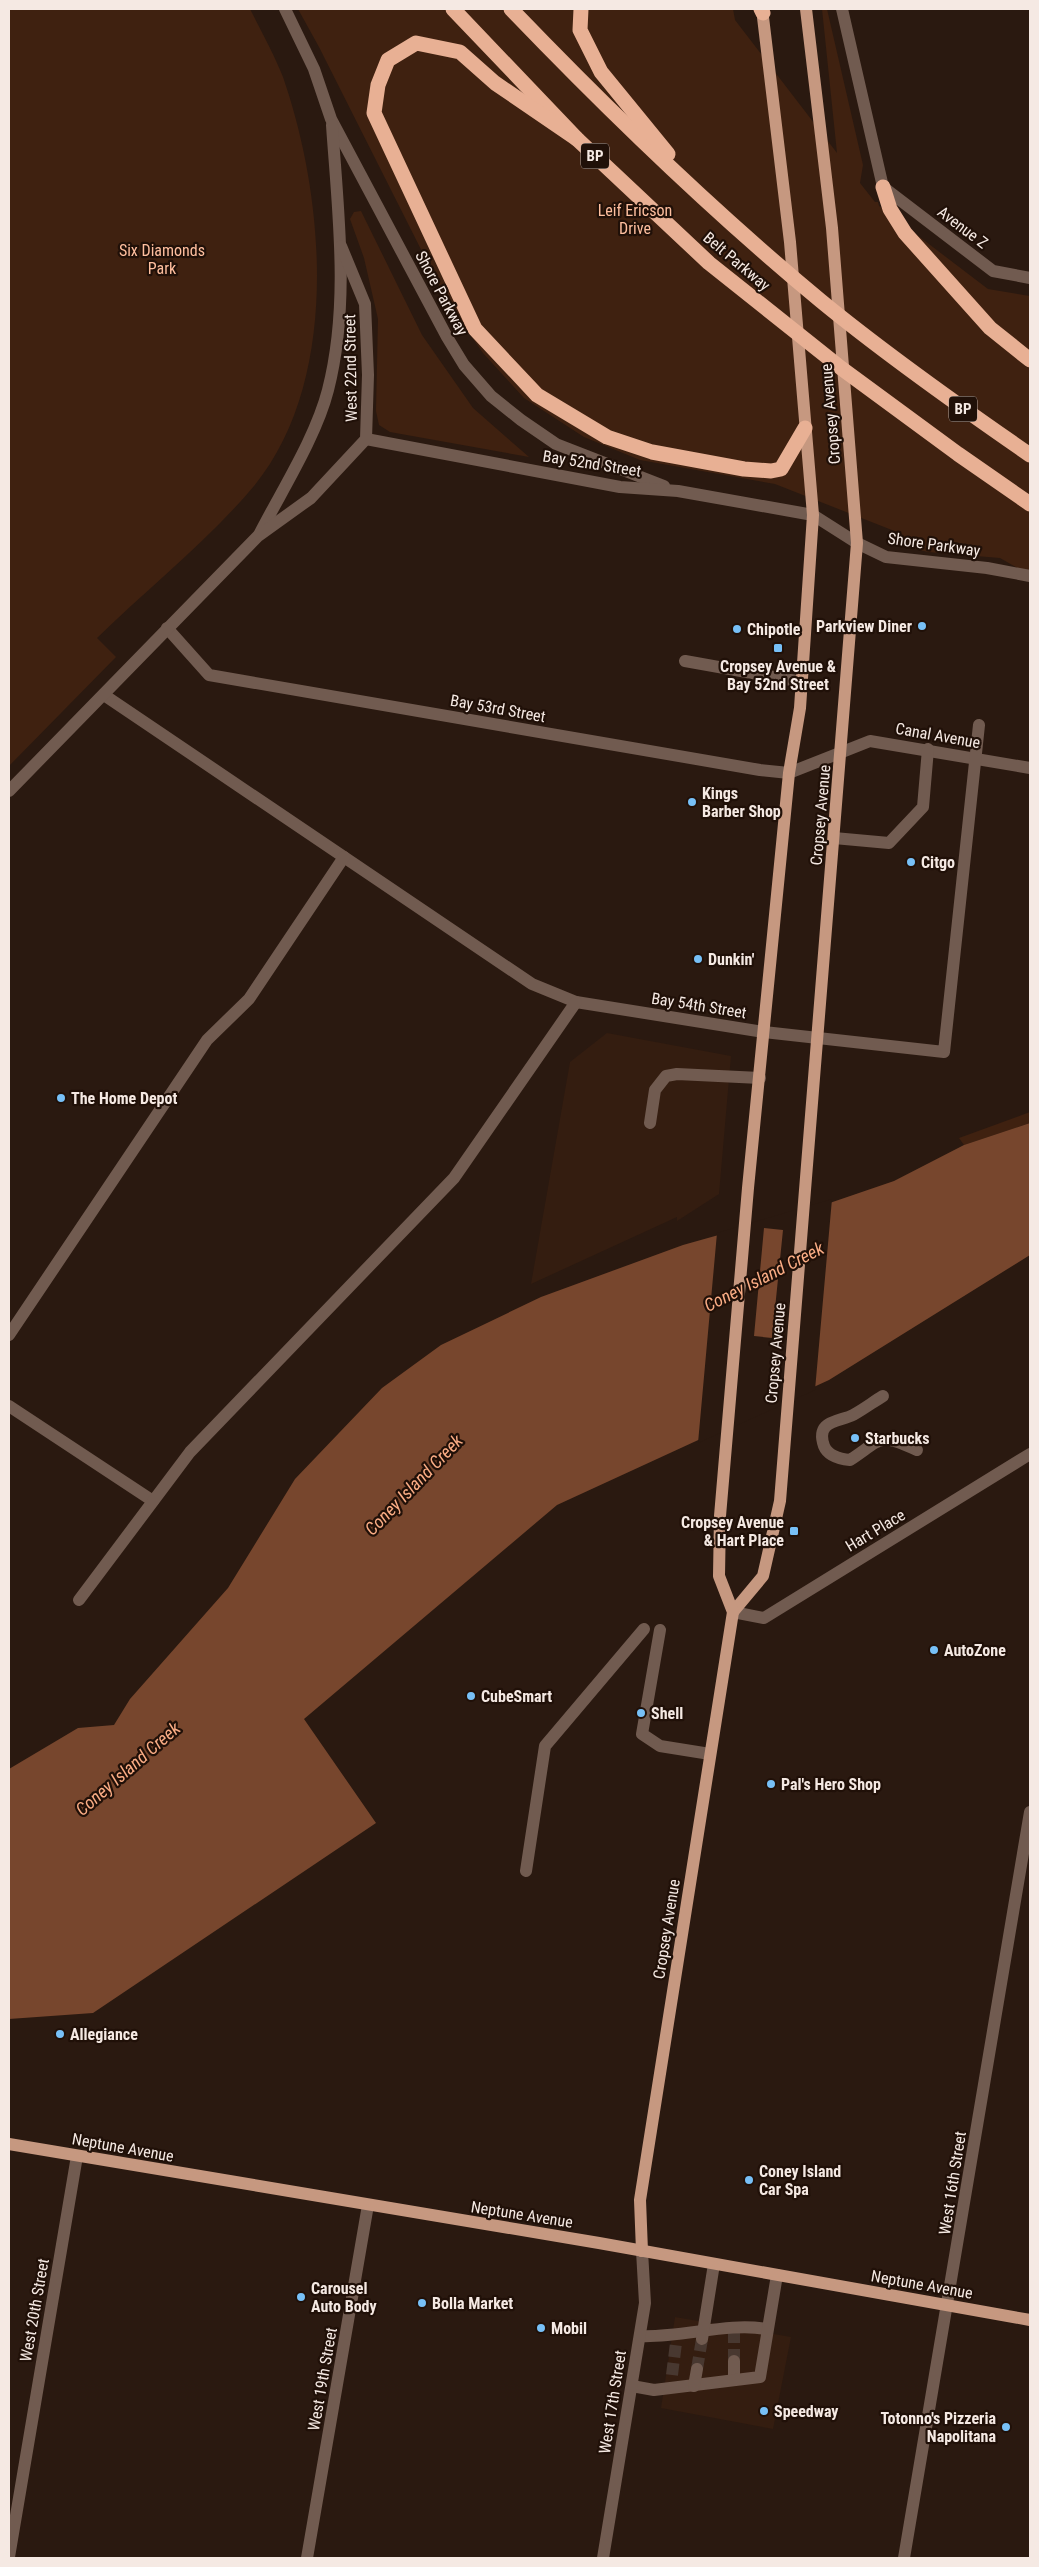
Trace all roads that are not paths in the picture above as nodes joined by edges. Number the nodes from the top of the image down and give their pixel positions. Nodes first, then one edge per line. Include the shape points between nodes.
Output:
1 (285, 9) edge
2 (453, 9) edge
3 (511, 9) edge
4 (581, 9) edge
5 (806, 9) edge
6 (842, 9) edge
7 (762, 10) edge
8 (331, 118) junction
9 (577, 139) junction
10 (883, 187) junction
11 (702, 196) junction
12 (341, 246) junction
13 (1030, 278) edge
14 (1030, 360) edge
15 (805, 428) junction
16 (366, 439) junction
17 (1030, 455) edge
18 (678, 491) junction
19 (1030, 504) edge
20 (813, 515) junction
21 (258, 536) junction
22 (857, 543) junction
23 (1030, 576) edge
24 (167, 628) junction
25 (685, 661) dead end
26 (802, 682) junction
27 (104, 695) junction
28 (978, 725) dead end
29 (928, 749) junction
30 (842, 752) junction
31 (975, 758) junction
32 (1030, 767) edge
33 (789, 773) junction
34 (9, 791) edge
35 (834, 838) junction
36 (344, 857) junction
37 (576, 1002) junction
38 (764, 1032) junction
39 (817, 1039) junction
40 (760, 1078) junction
41 (650, 1123) dead end
42 (9, 1335) edge
43 (883, 1396) dead end
44 (9, 1406) edge
45 (917, 1450) dead end
46 (1030, 1454) edge
47 (152, 1501) junction
48 (79, 1600) dead end
49 (733, 1612) junction
50 (644, 1629) dead end
51 (660, 1630) dead end
52 (710, 1754) junction
53 (1030, 1812) edge
54 (526, 1870) dead end
55 (9, 2144) edge
56 (77, 2156) junction
57 (368, 2205) junction
58 (642, 2251) junction
59 (714, 2264) junction
60 (777, 2275) junction
61 (948, 2305) junction
62 (1030, 2320) edge
63 (766, 2329) junction
64 (640, 2336) junction
65 (702, 2336) junction
66 (734, 2361) tunnel mouth
67 (697, 2369) tunnel mouth
68 (672, 2375) tunnel mouth
69 (734, 2380) junction
70 (632, 2386) junction
71 (694, 2386) junction
72 (671, 2388) junction
73 (9, 2557) edge
74 (307, 2558) edge
75 (603, 2558) edge
76 (904, 2558) edge

1 - 8 street, Shore Parkway via 314,69
2 - 9 highway, Belt Parkway / BP
3 - 11 highway, Belt Parkway / BP via 603,104
4 - 11 highway via 580,30 601,72
5 - 22 main road, Cropsey Avenue via 832,228
6 - 10 street
7 - 15 main road, Cropsey Avenue via 790,242
8 - 12 street, West 22nd Street
8 - 18 street, Shore Parkway via 447,337 464,365 491,396 556,444
9 - 15 highway via 495,83 460,52 416,43 388,60 378,85 374,113 475,330 537,395 607,437 652,452 744,469 781,469
9 - 19 highway, Belt Parkway / BP via 717,269 841,368
10 - 13 street, Avenue Z via 993,271
10 - 14 highway via 890,209 905,233 990,328
11 - 17 highway, Belt Parkway / BP via 821,301
12 - 16 street, West 22nd Street via 365,304
12 - 21 street, West 22nd Street via 337,345 328,392 306,446
15 - 20 main road, Cropsey Avenue
16 - 18 street, Bay 52nd Street via 620,487
16 - 21 street, West 22nd Street via 310,498
18 - 20 street, Bay 52nd Street
20 - 22 street, Shore Parkway
20 - 26 main road, Cropsey Avenue
21 - 24 street, West 22nd Street
22 - 23 street, Shore Parkway via 886,557
22 - 30 main road, Cropsey Avenue
24 - 27 street, West 22nd Street
24 - 33 street, Bay 53rd Street via 209,675
25 - 26 street
26 - 33 main road, Cropsey Avenue
27 - 34 street, West 22nd Street
27 - 36 street, Bay 54th Street
28 - 31 street
29 - 30 street, Canal Avenue via 870,740
29 - 31 street, Canal Avenue
29 - 35 street via 923,807 890,843
30 - 33 street, Bay 53rd Street
30 - 35 main road, Cropsey Avenue
31 - 32 street, Canal Avenue
31 - 39 street, Bay 54th Street via 944,1052
33 - 38 main road, Cropsey Avenue
35 - 39 main road, Cropsey Avenue
36 - 37 street, Bay 54th Street via 532,984
36 - 42 street via 250,999 207,1040
37 - 38 street, Bay 54th Street
37 - 47 street via 454,1178 190,1452
38 - 39 street, Bay 54th Street
38 - 40 main road, Cropsey Avenue
39 - 49 main road, Cropsey Avenue via 780,1501 763,1576
40 - 41 street via 666,1076 655,1090
40 - 49 main road, Cropsey Avenue via 720,1516 719,1576
43 - 45 street via 852,1416 826,1425 823,1434 826,1449 832,1455 850,1460 882,1439 892,1439
44 - 47 street
46 - 49 street, Hart Place via 764,1618
47 - 48 street
49 - 52 main road, Cropsey Avenue
50 - 54 street via 545,1746
51 - 52 street via 642,1734 660,1746
52 - 58 main road, Cropsey Avenue via 640,2200
53 - 61 street, West 16th Street
55 - 56 main road, Neptune Avenue
56 - 57 main road, Neptune Avenue
56 - 73 street, West 20th Street
57 - 58 main road, Neptune Avenue
57 - 74 street, West 19th Street
58 - 59 main road, Neptune Avenue
58 - 64 street, West 17th Street via 645,2303
59 - 60 main road, Neptune Avenue
59 - 65 street
60 - 61 main road, Neptune Avenue
60 - 63 street
61 - 62 main road, Neptune Avenue
61 - 76 street, West 16th Street
63 - 65 street via 751,2326
63 - 69 street via 760,2377
64 - 65 street via 676,2340
64 - 70 street, West 17th Street
66 - 69 street
67 - 71 street
68 - 72 street
69 - 71 street
70 - 72 street via 654,2390
70 - 75 street, West 17th Street
71 - 72 street

